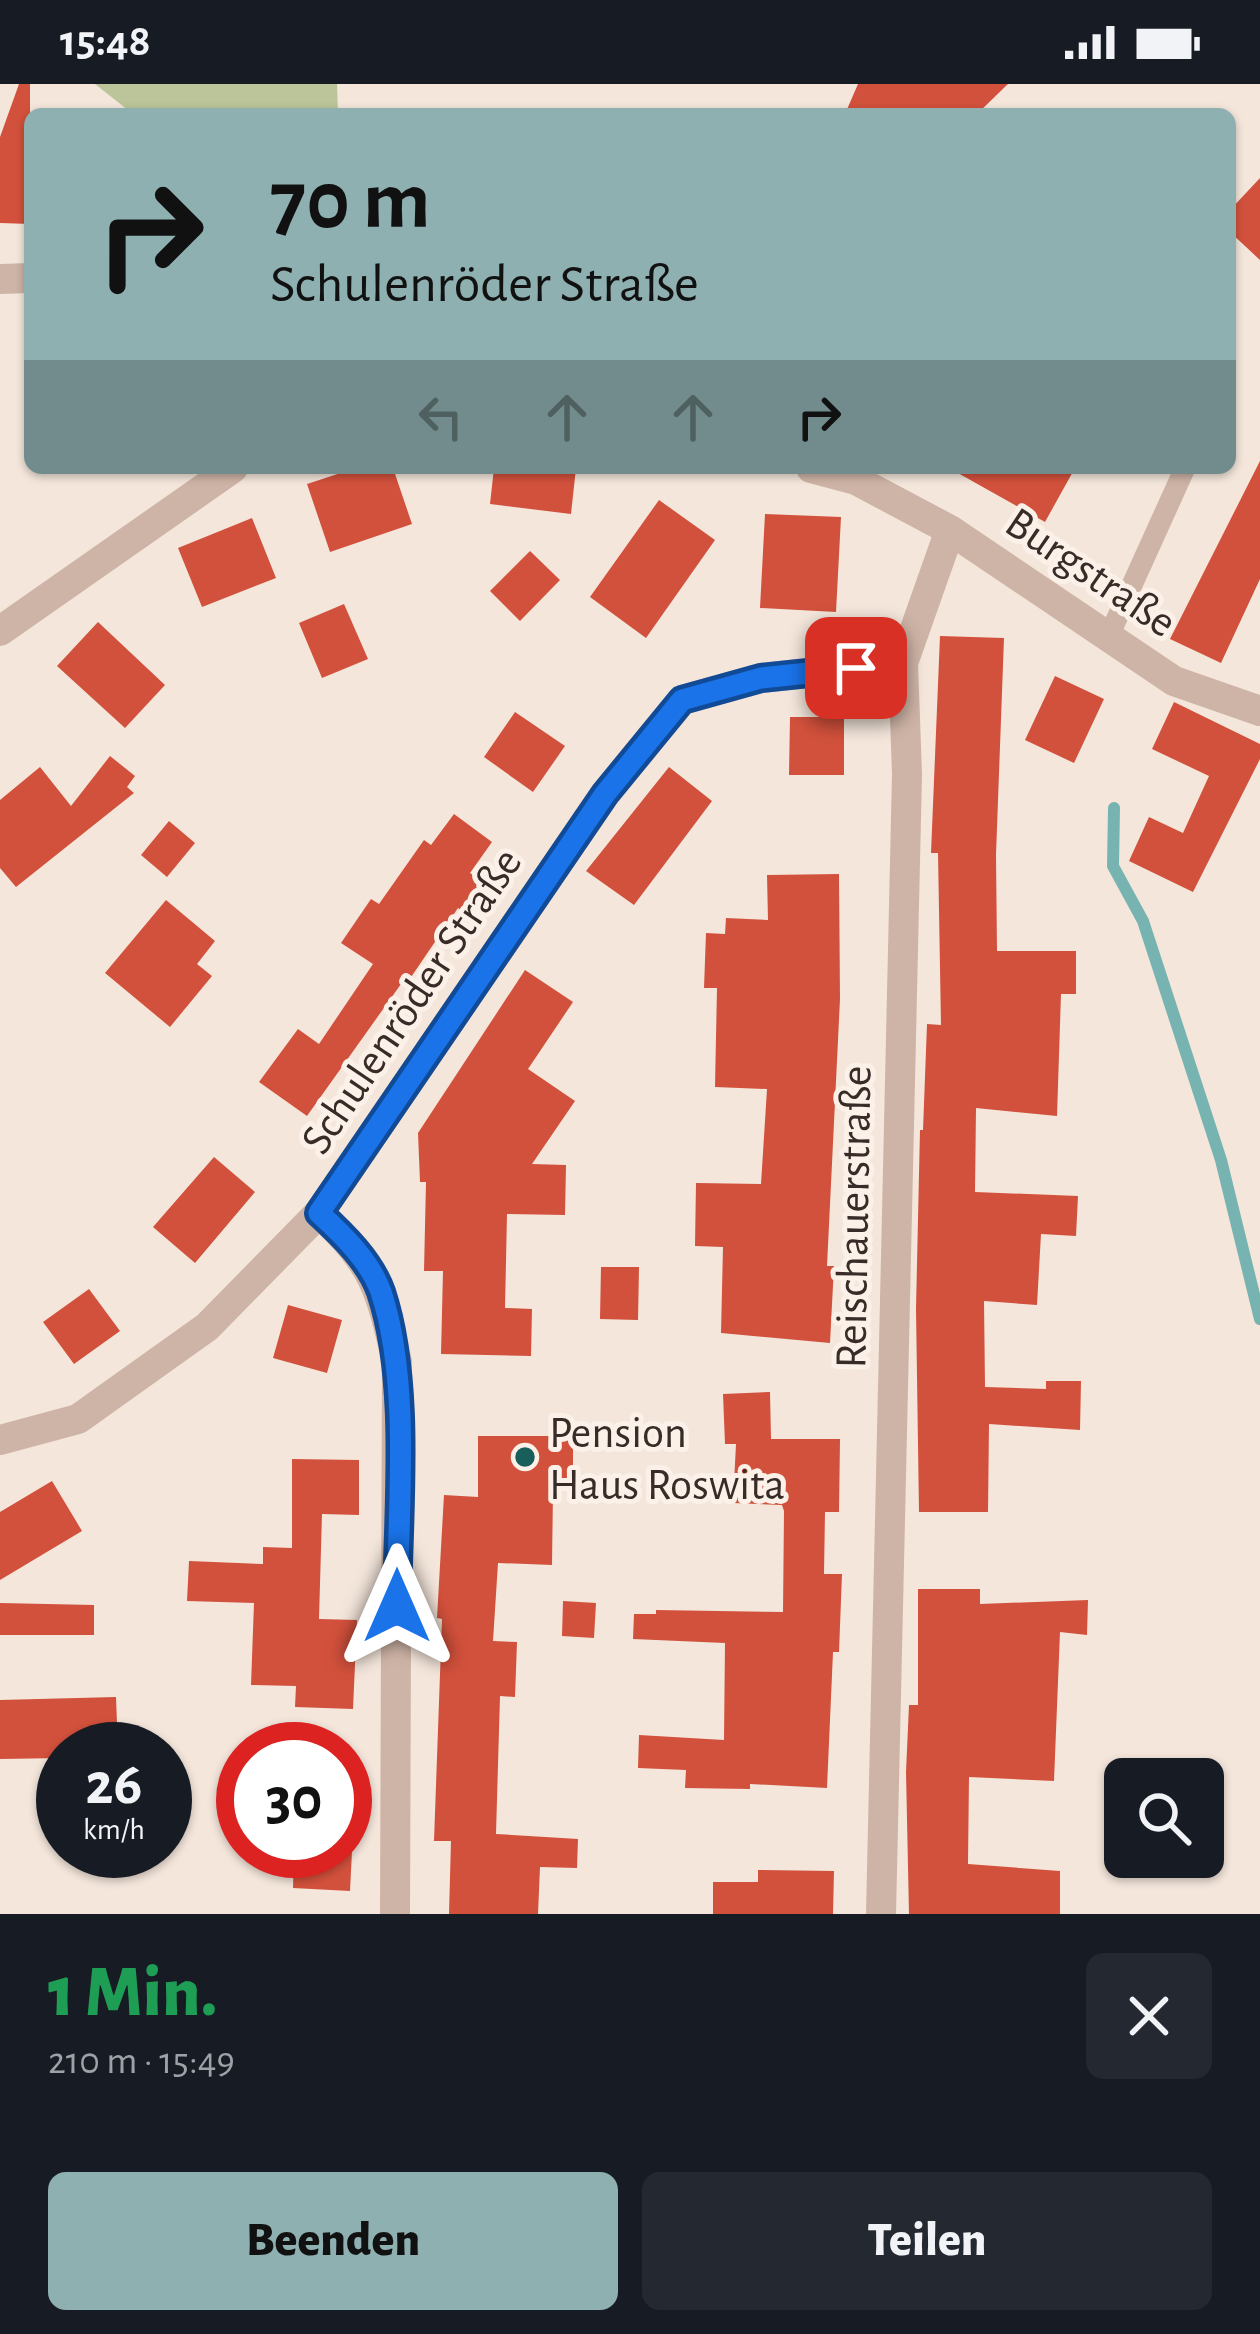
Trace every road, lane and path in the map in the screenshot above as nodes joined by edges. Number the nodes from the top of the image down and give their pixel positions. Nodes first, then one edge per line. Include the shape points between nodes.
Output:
1 (224, 474) edge
2 (834, 474) edge
3 (1182, 474) edge
4 (950, 530) junction
5 (0, 631) edge
6 (1108, 638) junction
7 (903, 663) junction
8 (1260, 712) edge
9 (319, 1213) junction
10 (0, 1440) edge
11 (395, 1914) edge
12 (881, 1914) edge

1 - 5 street
2 - 4 street, Burgstraße
3 - 6 lane
4 - 6 street, Burgstraße
4 - 7 street, Reischauerstraße
6 - 8 street, Burgstraße via 1174,681
7 - 9 street, Schulenröder Straße via 761,678 682,700 605,794
7 - 12 street, Reischauerstraße
9 - 10 street, Schulenröder Straße via 207,1327 78,1419
9 - 11 street via 350,1241 380,1289 397,1362

